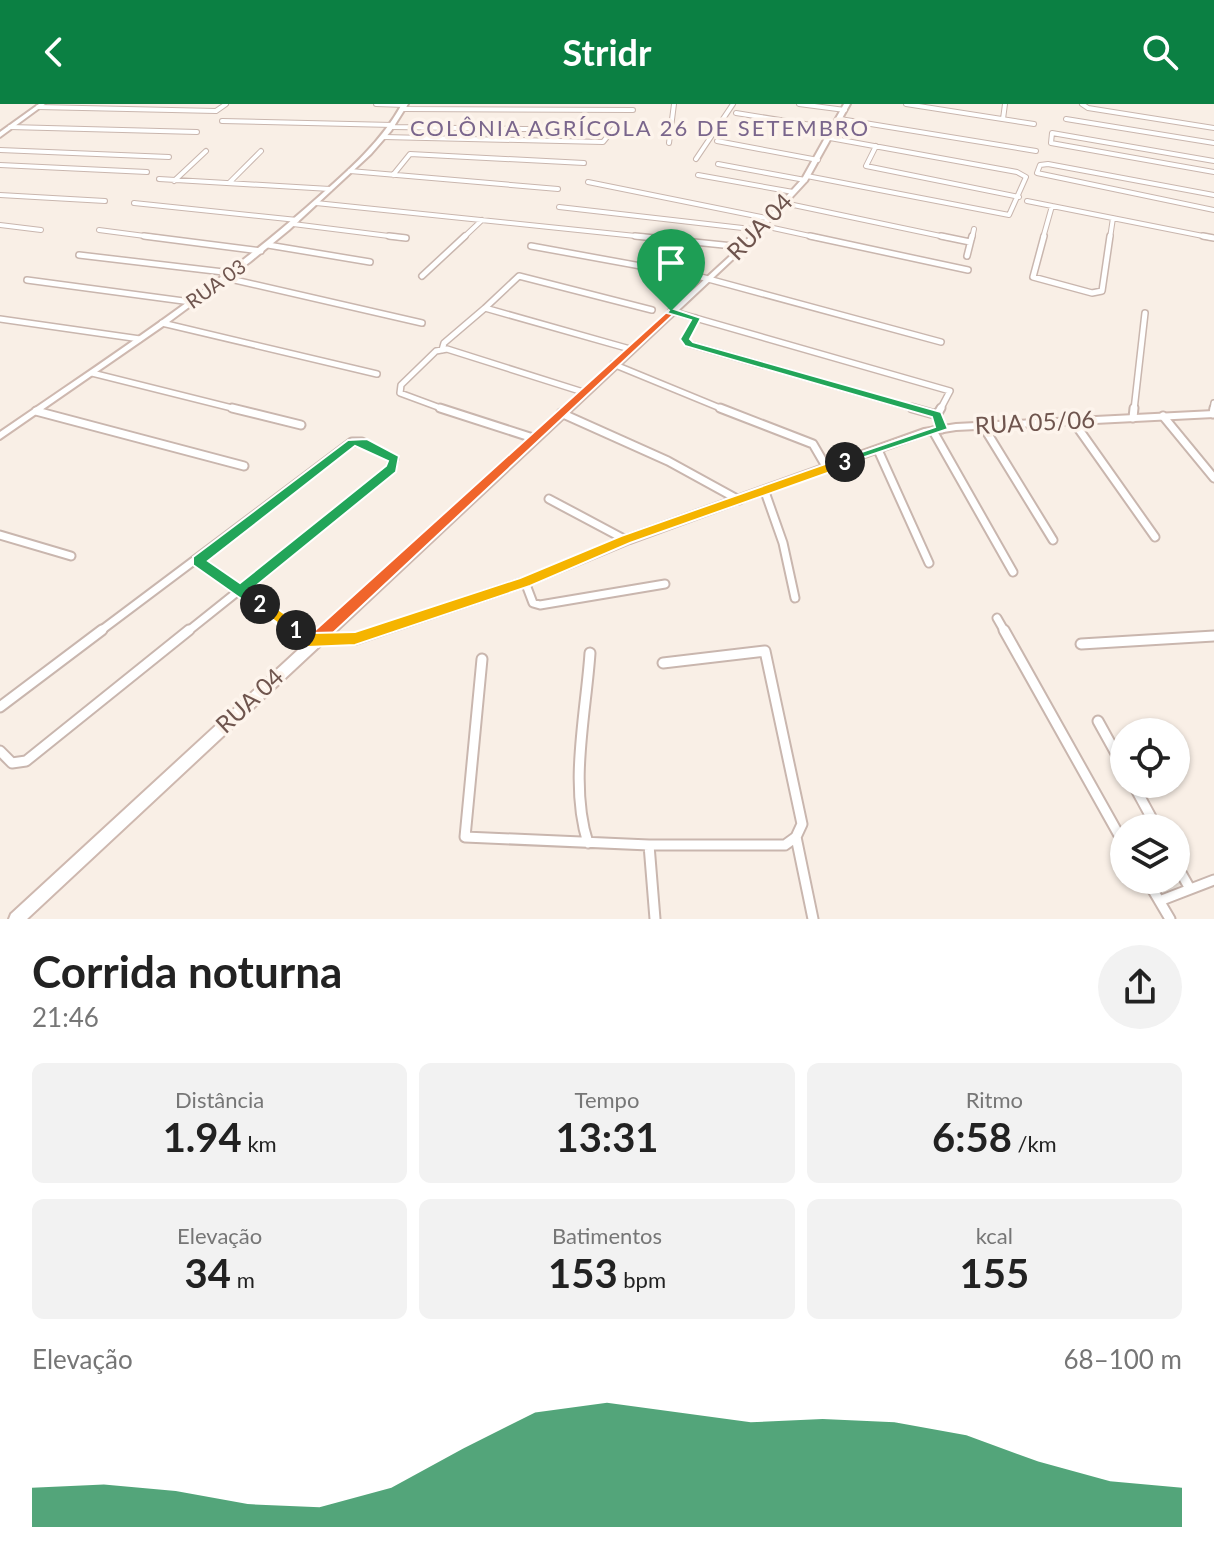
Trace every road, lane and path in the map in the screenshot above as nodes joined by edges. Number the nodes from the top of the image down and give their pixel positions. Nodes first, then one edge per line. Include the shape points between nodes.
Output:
1 (102, 104) edge
2 (197, 104) edge
3 (226, 104) edge
4 (376, 104) edge
5 (674, 104) edge
6 (733, 104) edge
7 (799, 104) edge
8 (906, 104) edge
9 (1005, 104) edge
10 (1082, 104) edge
11 (1119, 104) edge
12 (40, 105) edge
13 (405, 106) edge
14 (454, 106) edge
15 (92, 108) junction
16 (188, 110) junction
17 (633, 110) dead end
18 (736, 113) dead end
19 (1123, 114) junction
20 (1003, 119) junction
21 (1066, 119) dead end
22 (840, 120) edge
23 (222, 121) dead end
24 (1034, 124) dead end
25 (393, 126) junction
26 (616, 126) dead end
27 (10, 127) junction
28 (1214, 128) edge
29 (587, 130) dead end
30 (197, 132) dead end
31 (0, 135) edge
32 (384, 137) junction
33 (717, 141) dead end
34 (669, 143) dead end
35 (1214, 143) edge
36 (876, 146) junction
37 (0, 150) edge
38 (206, 151) dead end
39 (261, 151) dead end
40 (1036, 151) dead end
41 (169, 157) dead end
42 (696, 159) dead end
43 (818, 160) junction
44 (1214, 161) edge
45 (584, 163) dead end
46 (718, 164) dead end
47 (0, 165) edge
48 (350, 171) junction
49 (147, 172) dead end
50 (1214, 172) edge
51 (393, 175) junction
52 (698, 175) dead end
53 (806, 178) junction
54 (159, 179) dead end
55 (174, 181) junction
56 (588, 182) dead end
57 (229, 183) junction
58 (330, 189) junction
59 (558, 189) dead end
60 (793, 192) junction
61 (0, 195) edge
62 (1214, 195) edge
63 (1019, 197) junction
64 (105, 201) dead end
65 (1027, 201) dead end
66 (134, 203) dead end
67 (316, 203) junction
68 (784, 203) junction
69 (1052, 206) junction
70 (559, 207) dead end
71 (1214, 210) edge
72 (1113, 218) junction
73 (482, 220) junction
74 (295, 222) junction
75 (0, 225) edge
76 (765, 225) junction
77 (974, 229) dead end
78 (41, 230) dead end
79 (99, 230) dead end
80 (406, 238) dead end
81 (1214, 238) edge
82 (970, 242) junction
83 (531, 246) dead end
84 (743, 247) junction
85 (264, 248) junction
86 (79, 255) dead end
87 (967, 256) dead end
88 (370, 262) dead end
89 (968, 270) dead end
90 (229, 276) junction
91 (422, 276) dead end
92 (706, 279) junction
93 (27, 280) dead end
94 (191, 302) junction
95 (485, 308) junction
96 (652, 310) dead end
97 (671, 311) junction
98 (1145, 313) dead end
99 (696, 318) junction
100 (0, 319) edge
101 (162, 323) junction
102 (422, 323) dead end
103 (140, 339) junction
104 (941, 342) dead end
105 (630, 349) junction
106 (442, 350) junction
107 (613, 364) junction
108 (92, 373) junction
109 (377, 374) dead end
110 (583, 392) junction
111 (36, 411) junction
112 (561, 413) junction
113 (1213, 413) edge
114 (937, 415) junction
115 (1163, 416) junction
116 (1133, 418) junction
117 (1073, 421) junction
118 (301, 425) dead end
119 (983, 426) junction
120 (938, 430) junction
121 (0, 436) edge
122 (533, 438) junction
123 (878, 450) junction
124 (244, 466) dead end
125 (827, 468) junction
126 (1214, 478) edge
127 (765, 492) junction
128 (549, 499) dead end
129 (739, 500) junction
130 (0, 535) edge
131 (1155, 537) dead end
132 (626, 540) junction
133 (1053, 540) dead end
134 (71, 556) dead end
135 (198, 561) junction
136 (929, 563) dead end
137 (1013, 572) dead end
138 (525, 582) junction
139 (665, 584) dead end
140 (240, 590) junction
141 (795, 598) dead end
142 (997, 618) dead end
143 (1214, 636) edge
144 (315, 640) junction
145 (1081, 644) dead end
146 (590, 653) dead end
147 (482, 659) dead end
148 (663, 663) dead end
149 (0, 707) edge
150 (1098, 721) dead end
151 (1110, 743) edge
152 (0, 751) edge
153 (1110, 819) edge
154 (796, 837) junction
155 (588, 843) junction
156 (649, 845) junction
157 (1214, 880) edge
158 (1190, 887) edge
159 (1158, 894) edge
160 (1174, 894) edge
161 (1162, 900) junction
162 (16, 919) edge
163 (655, 919) edge
164 (813, 919) edge
165 (1170, 919) edge

1 - 15 street
2 - 16 street
3 - 16 street via 216,111
4 - 13 street
5 - 34 street
6 - 42 street
7 - 22 street
8 - 20 street
9 - 20 street
10 - 19 street
11 - 19 street
12 - 15 street
12 - 27 street
13 - 14 street
13 - 25 street, RUA 03
14 - 17 street
15 - 16 street
18 - 22 street
19 - 28 street
20 - 24 street
21 - 35 street
22 - 36 street
22 - 40 street
22 - 43 street, RUA 04
23 - 25 street
25 - 29 street
25 - 32 street, RUA 03
26 - 32 street via 603,142
27 - 30 street
27 - 31 street
32 - 48 street, RUA 03
33 - 43 street
36 - 63 street via 1024,174
36 - 63 street via 866,166
37 - 41 street
38 - 55 street
39 - 57 street
43 - 53 street, RUA 04
44 - 50 street via 1052,133 1051,143
45 - 51 street via 410,154
46 - 53 street
47 - 49 street
48 - 51 street
48 - 58 street, RUA 03
51 - 59 street
52 - 60 street
53 - 60 street, RUA 04
53 - 63 street via 1001,214 1012,214
54 - 55 street
55 - 57 street
56 - 76 street
57 - 58 street
58 - 67 street, RUA 03
60 - 68 street, RUA 04
61 - 64 street
62 - 71 street via 1048,164 1040,165 1037,173
65 - 69 street
66 - 74 street
67 - 73 street
67 - 74 street, RUA 03
68 - 76 street, RUA 04
68 - 82 street
69 - 72 street
69 - 72 street via 1033,277 1092,293 1102,291
70 - 76 street
72 - 81 street
73 - 84 street
73 - 91 street
74 - 80 street
74 - 85 street, RUA 03
75 - 78 street
76 - 84 street, RUA 04
76 - 89 street
77 - 82 street
79 - 85 street
82 - 87 street
83 - 92 street
84 - 92 street, RUA 04
85 - 88 street
85 - 90 street, RUA 03
86 - 90 street
90 - 94 street, RUA 03
90 - 102 street
92 - 97 street, RUA 04
92 - 104 street
93 - 94 street
94 - 101 street, RUA 03
95 - 96 street via 519,276
95 - 105 street
95 - 106 street
97 - 99 street
97 - 105 street, RUA 04
98 - 116 street
99 - 114 street via 685,339 689,344
99 - 114 street via 950,391
100 - 103 street
101 - 103 street, RUA 03
101 - 109 street
103 - 108 street, RUA 03
105 - 107 street, RUA 04
106 - 110 street
106 - 122 street via 401,385 400,393
107 - 110 street, RUA 04
107 - 125 street via 800,437 813,444
108 - 111 street, RUA 03
108 - 118 street
110 - 112 street, RUA 04
111 - 121 street, RUA 03
111 - 124 street
112 - 122 street, RUA 04
112 - 129 street
113 - 115 street, RUA 05/06
114 - 120 street
115 - 116 street, RUA 05/06
115 - 126 street
116 - 117 street, RUA 05/06
117 - 119 street, RUA 05/06
117 - 131 street
119 - 120 street, RUA 05/06
119 - 133 street
120 - 123 street, RUA 05/06
120 - 137 street
122 - 144 street, RUA 04
123 - 125 street, RUA 05/06
123 - 136 street
125 - 127 street, RUA 05/06
127 - 129 street, RUA 05/06
127 - 141 street
128 - 132 street
129 - 132 street, RUA 05/06
130 - 134 street
132 - 138 street, RUA 05/06
135 - 140 street
135 - 140 street via 352,442 394,459 391,469
135 - 149 street
138 - 139 street via 533,603 540,605
138 - 144 street, RUA 05/06 via 355,639
140 - 144 street
140 - 152 street via 26,761 12,763
142 - 153 street
143 - 145 street
144 - 162 street, RUA 04
146 - 155 street via 582,801 582,833
147 - 155 street via 465,837
148 - 154 street via 765,651 802,824
150 - 151 street
154 - 156 street via 785,845
154 - 164 street
155 - 156 street
156 - 163 street
157 - 158 street
159 - 161 street
160 - 161 street
161 - 165 street

